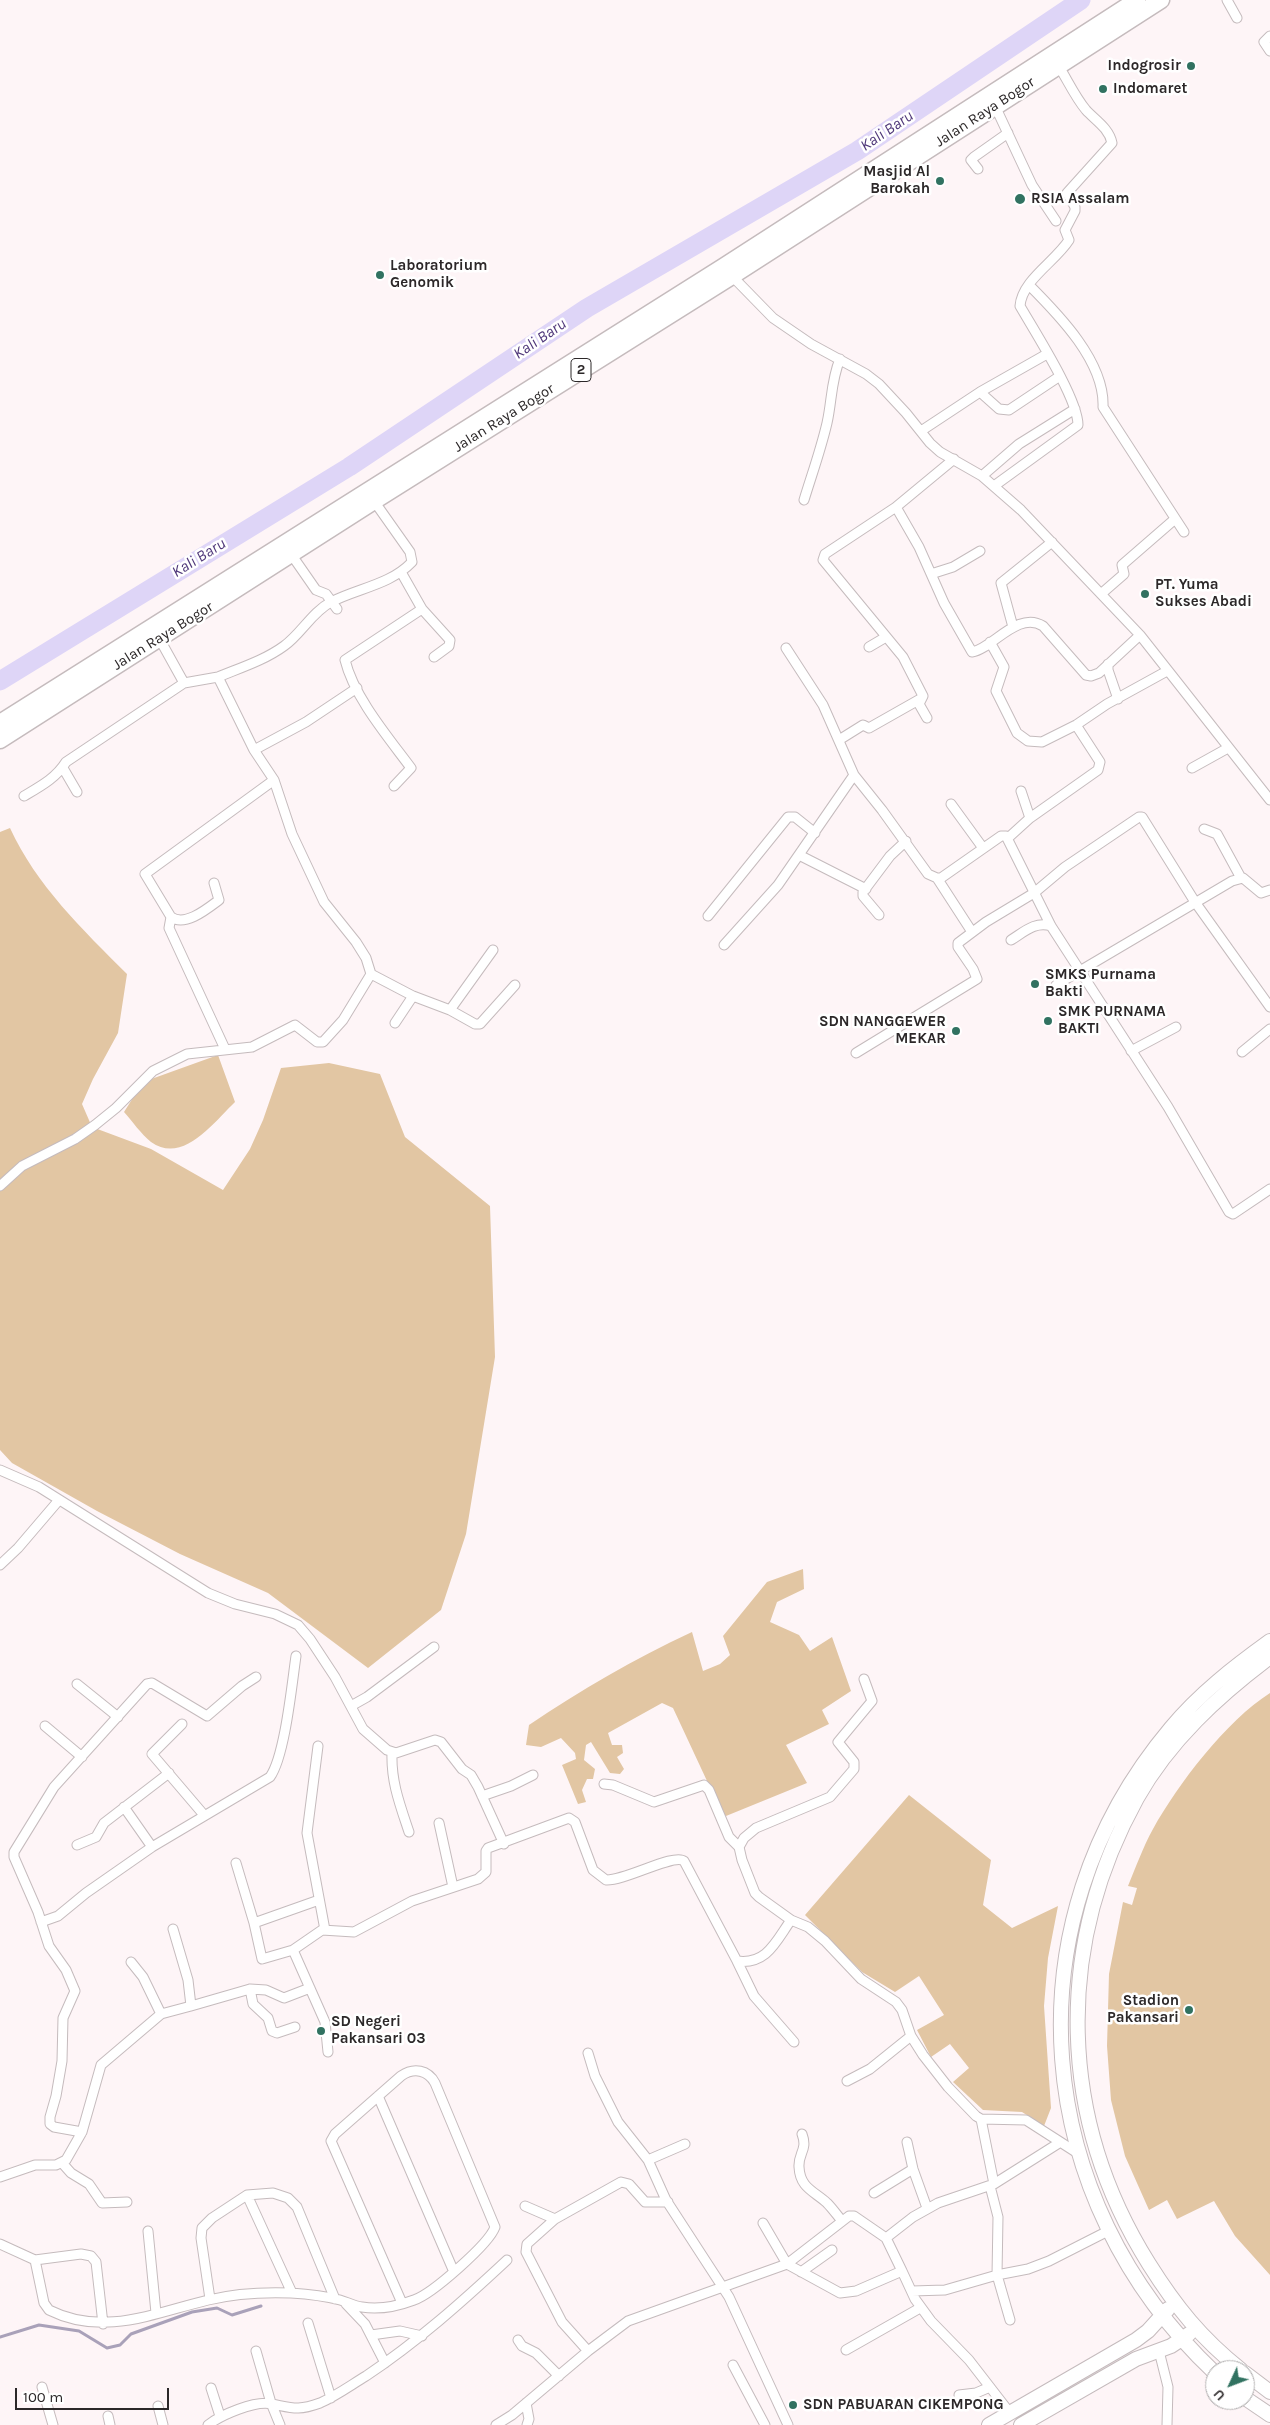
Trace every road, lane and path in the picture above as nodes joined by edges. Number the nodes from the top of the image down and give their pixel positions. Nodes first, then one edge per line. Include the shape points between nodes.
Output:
1 (1137, 0) edge
2 (1160, 0) edge
3 (1227, 0) edge
4 (1237, 18) dead end
5 (1270, 36) edge
6 (1270, 51) edge
7 (1058, 65) junction
8 (995, 106) junction
9 (1008, 133) junction
10 (978, 169) dead end
11 (1056, 221) dead end
12 (728, 272) junction
13 (1029, 285) junction
14 (1047, 354) junction
15 (840, 359) junction
16 (1060, 376) junction
17 (980, 392) junction
18 (1074, 409) junction
19 (921, 431) junction
20 (954, 459) junction
21 (982, 476) junction
22 (994, 486) junction
23 (804, 500) dead end
24 (374, 501) junction
25 (896, 507) junction
26 (1175, 519) junction
27 (1184, 532) dead end
28 (1052, 542) junction
29 (980, 551) dead end
30 (291, 554) junction
31 (400, 572) junction
32 (931, 574) junction
33 (1102, 594) junction
34 (334, 605) junction
35 (422, 609) junction
36 (1013, 627) junction
37 (1140, 635) junction
38 (886, 637) junction
39 (159, 638) junction
40 (140, 641) junction
41 (990, 642) junction
42 (869, 647) dead end
43 (786, 648) dead end
44 (434, 657) dead end
45 (1108, 664) junction
46 (1167, 671) junction
47 (218, 677) junction
48 (184, 683) junction
49 (357, 688) junction
50 (923, 698) junction
51 (1118, 699) junction
52 (927, 718) dead end
53 (0, 723) edge
54 (1076, 725) junction
55 (0, 740) edge
56 (839, 740) junction
57 (1228, 748) junction
58 (254, 750) junction
59 (63, 768) junction
60 (1192, 768) dead end
61 (854, 775) junction
62 (274, 780) junction
63 (394, 786) dead end
64 (1021, 791) dead end
65 (77, 792) dead end
66 (24, 796) dead end
67 (1270, 800) edge
68 (951, 804) dead end
69 (1030, 818) junction
70 (1204, 829) dead end
71 (815, 833) junction
72 (1008, 838) junction
73 (906, 841) junction
74 (983, 848) junction
75 (799, 855) junction
76 (937, 878) junction
77 (1241, 878) junction
78 (214, 883) dead end
79 (866, 888) junction
80 (1270, 890) edge
81 (1034, 893) junction
82 (1195, 902) junction
83 (879, 915) dead end
84 (708, 916) dead end
85 (171, 917) junction
86 (1051, 926) junction
87 (972, 932) junction
88 (1011, 940) dead end
89 (724, 945) dead end
90 (493, 950) dead end
91 (1080, 972) junction
92 (371, 974) junction
93 (515, 985) dead end
94 (1056, 985) dead end
95 (413, 996) junction
96 (1270, 1007) edge
97 (450, 1010) junction
98 (395, 1023) dead end
99 (1176, 1027) dead end
100 (1270, 1029) edge
101 (225, 1049) junction
102 (1132, 1051) junction
103 (1242, 1052) dead end
104 (856, 1053) dead end
105 (0, 1186) edge
106 (1270, 1189) edge
107 (0, 1470) edge
108 (59, 1500) junction
109 (0, 1565) edge
110 (1270, 1641) edge
111 (434, 1647) dead end
112 (296, 1656) dead end
113 (1270, 1657) edge
114 (256, 1677) dead end
115 (864, 1679) dead end
116 (77, 1684) dead end
117 (351, 1706) junction
118 (118, 1717) junction
119 (182, 1724) dead end
120 (45, 1726) dead end
121 (318, 1746) dead end
122 (392, 1753) junction
123 (82, 1757) junction
124 (169, 1773) junction
125 (534, 1775) dead end
126 (604, 1784) dead end
127 (482, 1796) junction
128 (124, 1807) junction
129 (204, 1815) junction
130 (439, 1823) dead end
131 (409, 1832) dead end
132 (504, 1844) junction
133 (77, 1845) dead end
134 (152, 1847) junction
135 (739, 1847) junction
136 (236, 1863) dead end
137 (453, 1886) junction
138 (320, 1900) junction
139 (793, 1921) junction
140 (40, 1922) junction
141 (254, 1923) junction
142 (172, 1929) dead end
143 (325, 1930) junction
144 (293, 1950) junction
145 (737, 1961) junction
146 (131, 1962) dead end
147 (310, 1988) junction
148 (250, 1989) junction
149 (191, 2006) junction
150 (161, 2014) junction
151 (296, 2027) dead end
152 (911, 2036) junction
153 (794, 2042) dead end
154 (328, 2052) dead end
155 (588, 2053) dead end
156 (847, 2080) dead end
157 (378, 2096) junction
158 (1085, 2109) junction
159 (1068, 2111) junction
160 (981, 2119) junction
161 (82, 2132) junction
162 (802, 2134) dead end
163 (907, 2142) dead end
164 (1059, 2143) junction
165 (685, 2144) dead end
166 (1079, 2154) junction
167 (648, 2160) junction
168 (63, 2164) junction
169 (913, 2169) junction
170 (0, 2177) edge
171 (992, 2185) junction
172 (874, 2193) dead end
173 (247, 2195) junction
174 (127, 2202) dead end
175 (668, 2202) junction
176 (525, 2206) dead end
177 (927, 2208) junction
178 (555, 2219) junction
179 (842, 2221) junction
180 (763, 2223) dead end
181 (148, 2231) dead end
182 (1108, 2231) junction
183 (886, 2238) junction
184 (0, 2244) edge
185 (832, 2250) dead end
186 (35, 2260) junction
187 (507, 2260) dead end
188 (786, 2264) junction
189 (902, 2271) junction
190 (454, 2272) junction
191 (801, 2272) junction
192 (997, 2275) junction
193 (724, 2288) junction
194 (912, 2291) junction
195 (292, 2293) junction
196 (210, 2299) junction
197 (339, 2300) junction
198 (402, 2303) junction
199 (1174, 2304) junction
200 (920, 2308) junction
201 (156, 2313) junction
202 (1161, 2315) junction
203 (1010, 2320) dead end
204 (308, 2323) dead end
205 (103, 2324) junction
206 (1195, 2329) junction
207 (371, 2335) junction
208 (422, 2336) junction
209 (518, 2340) dead end
210 (1182, 2340) junction
211 (846, 2350) dead end
212 (256, 2351) dead end
213 (588, 2351) junction
214 (1159, 2351) junction
215 (1230, 2360) edge
216 (385, 2363) junction
217 (1205, 2363) edge
218 (733, 2365) dead end
219 (559, 2376) junction
220 (1255, 2381) edge
221 (42, 2387) dead end
222 (990, 2387) junction
223 (211, 2388) dead end
224 (1270, 2392) edge
225 (959, 2395) dead end
226 (331, 2398) junction
227 (271, 2403) junction
228 (526, 2403) junction
229 (1255, 2404) edge
230 (158, 2406) dead end
231 (1010, 2413) junction
232 (1270, 2414) edge
233 (220, 2416) junction
234 (784, 2424) edge
235 (52, 2425) edge
236 (164, 2425) edge
237 (208, 2425) edge
238 (280, 2425) edge
239 (496, 2425) edge
240 (527, 2425) edge
241 (765, 2425) edge
242 (989, 2425) edge
243 (1021, 2425) edge
244 (1167, 2425) edge

1 - 12 highway, Jalan Raya Bogor / 2
2 - 7 highway, Jalan Raya Bogor / 2
3 - 4 street
5 - 6 street via 1264,42
7 - 8 highway, Jalan Raya Bogor / 2
7 - 13 street via 1086,110 1094,116 1112,143 1067,192 1075,207 1065,230 1069,240
8 - 9 street
8 - 12 highway, Jalan Raya Bogor / 2
9 - 10 street via 971,160
9 - 11 street via 1039,198
12 - 15 street via 773,318
12 - 24 highway, Jalan Raya Bogor / 2
12 - 40 highway, Jalan Raya Bogor / 2
13 - 14 street via 1020,306
13 - 26 street via 1082,347 1098,377 1103,407
14 - 16 street
14 - 17 street
15 - 19 street via 879,384
15 - 23 street via 832,382 821,453
16 - 17 street via 1009,410 999,408
16 - 18 street
17 - 19 street
18 - 21 street via 1019,444
18 - 22 street via 1078,422 1076,428
19 - 20 street via 940,452
20 - 21 street
20 - 25 street
21 - 22 street
22 - 28 street
24 - 30 highway, Jalan Raya Bogor / 2
24 - 31 street via 410,552 412,562
25 - 32 street
25 - 38 street via 823,558
26 - 27 street
26 - 33 street via 1122,565 1124,574
28 - 33 street
28 - 36 street via 1001,583
29 - 32 street via 953,567
30 - 34 street via 316,590 326,594
30 - 39 highway, Jalan Raya Bogor / 2
31 - 34 street
31 - 35 street
32 - 41 street via 972,652
33 - 37 street
34 - 47 street via 269,655
35 - 44 street via 450,640 449,646
35 - 49 street via 346,658
36 - 41 street
36 - 45 street via 1040,624 1088,676 1099,673
37 - 45 street
37 - 46 street
38 - 42 street
38 - 50 street via 903,657
39 - 40 highway, Jalan Raya Bogor / 2
39 - 48 street
40 - 53 highway, Jalan Raya Bogor / 2
40 - 55 highway, Jalan Raya Bogor / 2
41 - 54 street via 1004,666 996,691 1021,736 1032,742 1042,742
43 - 56 street via 823,705
45 - 51 street
46 - 51 street
46 - 57 street
47 - 48 street
47 - 58 street
48 - 59 street via 66,762
49 - 58 street via 306,722
49 - 63 street via 411,768
50 - 52 street via 919,706
50 - 56 street via 869,728 863,725
51 - 54 street
54 - 69 street via 1100,767
56 - 61 street
57 - 60 street
57 - 67 street
58 - 62 street
59 - 65 street
59 - 66 street via 48,782
61 - 71 street
61 - 73 street
62 - 85 street via 144,874
62 - 92 street via 292,834 324,902 356,942
64 - 69 street
68 - 74 street
69 - 72 street
70 - 77 street via 1217,834
71 - 75 street
71 - 84 street via 795,817 788,817
72 - 74 street via 1001,836
72 - 81 street
73 - 76 street via 928,874
73 - 79 street
74 - 76 street
75 - 79 street
75 - 89 street via 778,885
76 - 87 street
77 - 80 street via 1261,893
77 - 82 street
78 - 85 street via 219,900 184,921
79 - 83 street via 863,896
81 - 82 street via 1064,867 1139,816
81 - 86 street
81 - 87 street
82 - 91 street
82 - 96 street
85 - 101 street via 169,928
86 - 88 street via 1033,926
86 - 91 street
87 - 104 street via 958,943 958,947 977,975 976,979
90 - 97 street
91 - 94 street
91 - 102 street
92 - 95 street
92 - 101 street via 343,1020 323,1042 317,1042 295,1025 252,1047
93 - 97 street via 480,1024
95 - 97 street
95 - 98 street
99 - 102 street
100 - 103 street
101 - 105 street via 187,1054 153,1072 95,1125 22,1166
102 - 106 street via 1229,1212 1233,1214
107 - 108 street via 39,1487
108 - 109 street
108 - 117 street via 208,1593 275,1614 298,1625 310,1638
110 - 159 main road via 1204,1693 1171,1727 1118,1804 1098,1846 1079,1898 1064,1978 1062,2067
111 - 117 street via 368,1697
112 - 129 street via 274,1773 260,1785
113 - 158 main road via 1235,1683 1166,1756 1138,1797 1115,1841 1097,1888 1080,1967 1077,2042
114 - 118 street via 210,1715 194,1710 150,1683
115 - 135 street via 872,1701 838,1742 854,1762 854,1769 830,1797 756,1828
116 - 118 street
117 - 122 street via 364,1730
118 - 123 street
119 - 124 street via 152,1754
120 - 123 street
121 - 138 street via 307,1834
122 - 127 street via 439,1740 462,1769 471,1775
122 - 131 street via 395,1789
123 - 140 street via 54,1787 14,1852
124 - 128 street
124 - 129 street
125 - 127 street
126 - 135 street via 654,1802 704,1785 729,1837
127 - 132 street
128 - 133 street via 104,1823 96,1837
128 - 134 street
129 - 134 street
130 - 137 street
132 - 137 street via 487,1849 488,1865 484,1876
132 - 145 street via 569,1818 575,1822 593,1870 606,1880 622,1878 674,1858 681,1859 688,1866
134 - 140 street via 86,1892 58,1916
135 - 139 street via 755,1893
136 - 141 street
137 - 143 street via 412,1901 354,1932
138 - 141 street
138 - 143 street
139 - 145 street via 762,1958 751,1962
139 - 152 street via 808,1927 861,1979 896,2002
140 - 161 street via 49,1946 66,1970 75,1991 63,2018 62,2061 50,2124
141 - 144 street via 262,1959
142 - 149 street via 188,1980
143 - 144 street
144 - 147 street
145 - 153 street via 756,2000
146 - 150 street via 143,1977
147 - 148 street via 284,1998 266,1990
147 - 154 street via 325,2022
148 - 149 street
148 - 151 street via 253,2004 268,2018 272,2031 278,2033
149 - 150 street
150 - 161 street via 102,2065
152 - 156 street via 870,2069
152 - 160 street via 948,2088
155 - 167 street via 613,2115
157 - 190 street
157 - 190 street via 410,2071 425,2072 435,2083 496,2227
157 - 198 street via 331,2141
158 - 159 main road
158 - 199 main road via 1110,2192 1135,2242
159 - 166 main road
160 - 164 street via 1026,2120
160 - 171 street
161 - 168 street
162 - 179 street via 805,2150 799,2162 801,2180
163 - 169 street
164 - 166 street
164 - 171 street
165 - 167 street
166 - 182 main road
167 - 175 street
168 - 170 street via 35,2165
168 - 174 street via 89,2184 102,2204
169 - 172 street
169 - 177 street
171 - 177 street
171 - 192 street via 998,2218
173 - 195 street
173 - 196 street via 202,2228
173 - 197 street via 273,2193 292,2201
175 - 178 street via 642,2200 629,2184 621,2182
175 - 193 street
176 - 178 street
177 - 183 street
178 - 213 street via 527,2244 526,2252 559,2317
179 - 183 street via 854,2216
179 - 188 street
180 - 188 street
181 - 201 street
182 - 192 street via 1028,2270
182 - 202 main road via 1132,2275
183 - 189 street
184 - 186 street
185 - 191 street
186 - 205 street via 44,2303 49,2310
186 - 205 street via 81,2254 91,2256 96,2262
187 - 208 street
188 - 191 street
188 - 193 street
189 - 191 street via 847,2293 833,2291
189 - 194 street
190 - 198 street via 426,2294
192 - 194 street via 940,2291
192 - 203 street
193 - 213 street via 647,2312 628,2321
193 - 234 street
194 - 200 street
195 - 196 street
195 - 197 street
196 - 201 street
197 - 198 street via 376,2308
197 - 207 street via 355,2313
199 - 202 main road
199 - 206 main road
200 - 211 street
200 - 222 street
201 - 205 street
202 - 210 main road
202 - 231 main road via 1136,2340
204 - 226 street
206 - 210 main road
206 - 215 main road
207 - 208 street via 400,2331
207 - 216 street
208 - 216 street
209 - 219 street
210 - 214 main road
210 - 217 main road
212 - 227 street
213 - 219 street
214 - 243 main road via 1136,2360
214 - 244 street via 1167,2375
216 - 226 street
218 - 241 street
219 - 228 street
220 - 224 main road
221 - 235 street
222 - 225 street
222 - 231 street
223 - 233 street
226 - 227 street via 297,2409 281,2408
227 - 233 street
227 - 238 street
228 - 239 street
228 - 240 street
229 - 232 main road
230 - 236 street
231 - 242 main road
233 - 237 street

